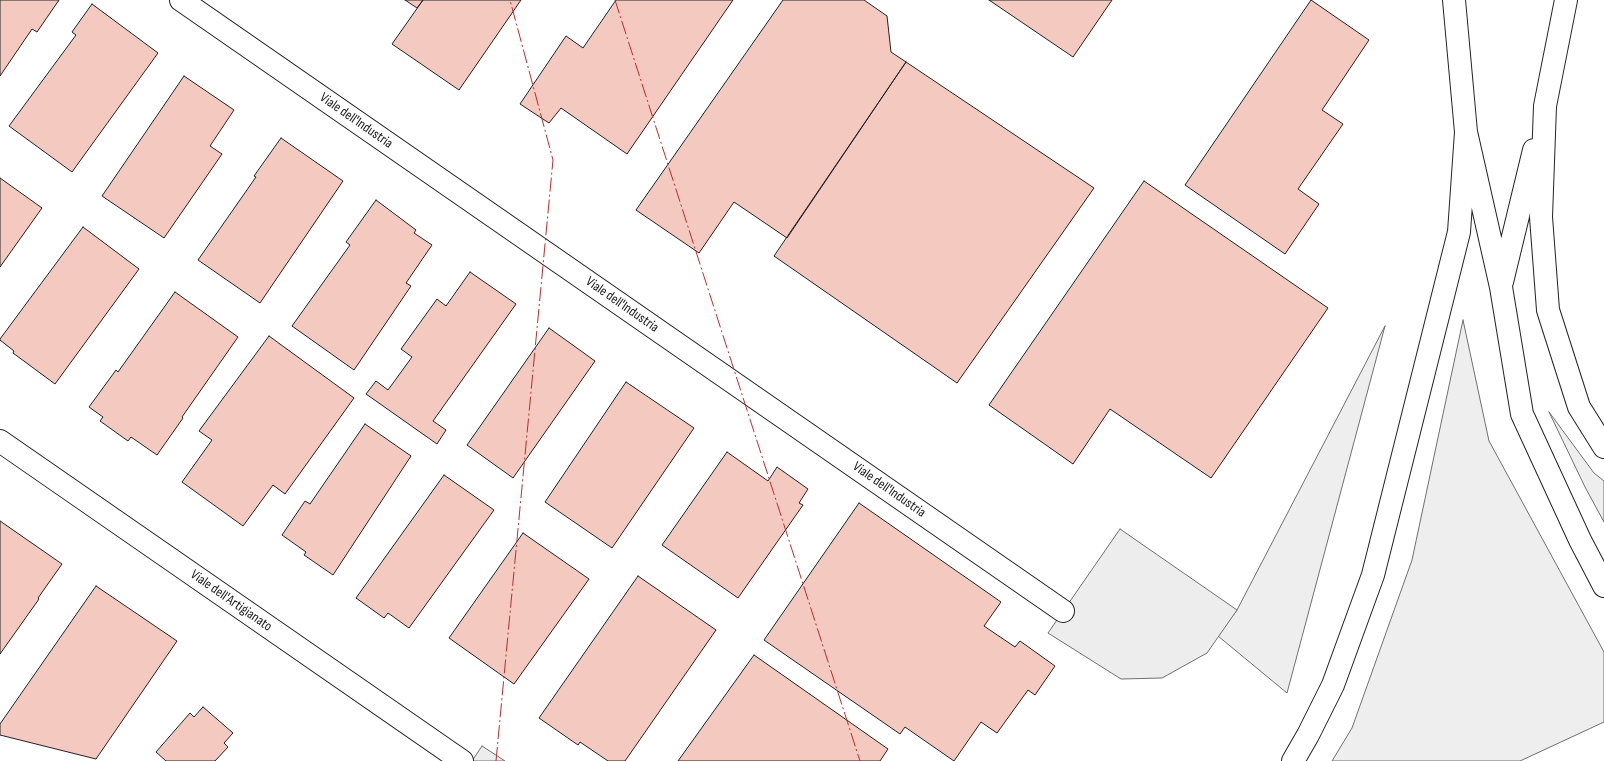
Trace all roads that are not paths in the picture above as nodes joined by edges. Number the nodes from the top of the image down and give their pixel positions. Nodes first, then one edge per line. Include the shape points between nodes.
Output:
1 (181, 0) edge
2 (1454, 0) edge
3 (1566, 0) edge
4 (1545, 106) junction
5 (1466, 132) junction
6 (1501, 287) junction
7 (0, 441) edge
8 (1604, 447) edge
9 (1604, 586) edge
10 (1063, 611) dead end
11 (462, 761) edge
12 (1293, 761) edge

1 - 10 main road, Viale dell'Industria
2 - 5 main road
3 - 4 main road
4 - 6 main road
4 - 8 main road via 1541,217 1548,310 1578,407
5 - 6 main road
5 - 12 main road via 1459,232 1373,575 1333,684
6 - 9 main road via 1522,414
7 - 11 main road, Viale dell'Artigianato

